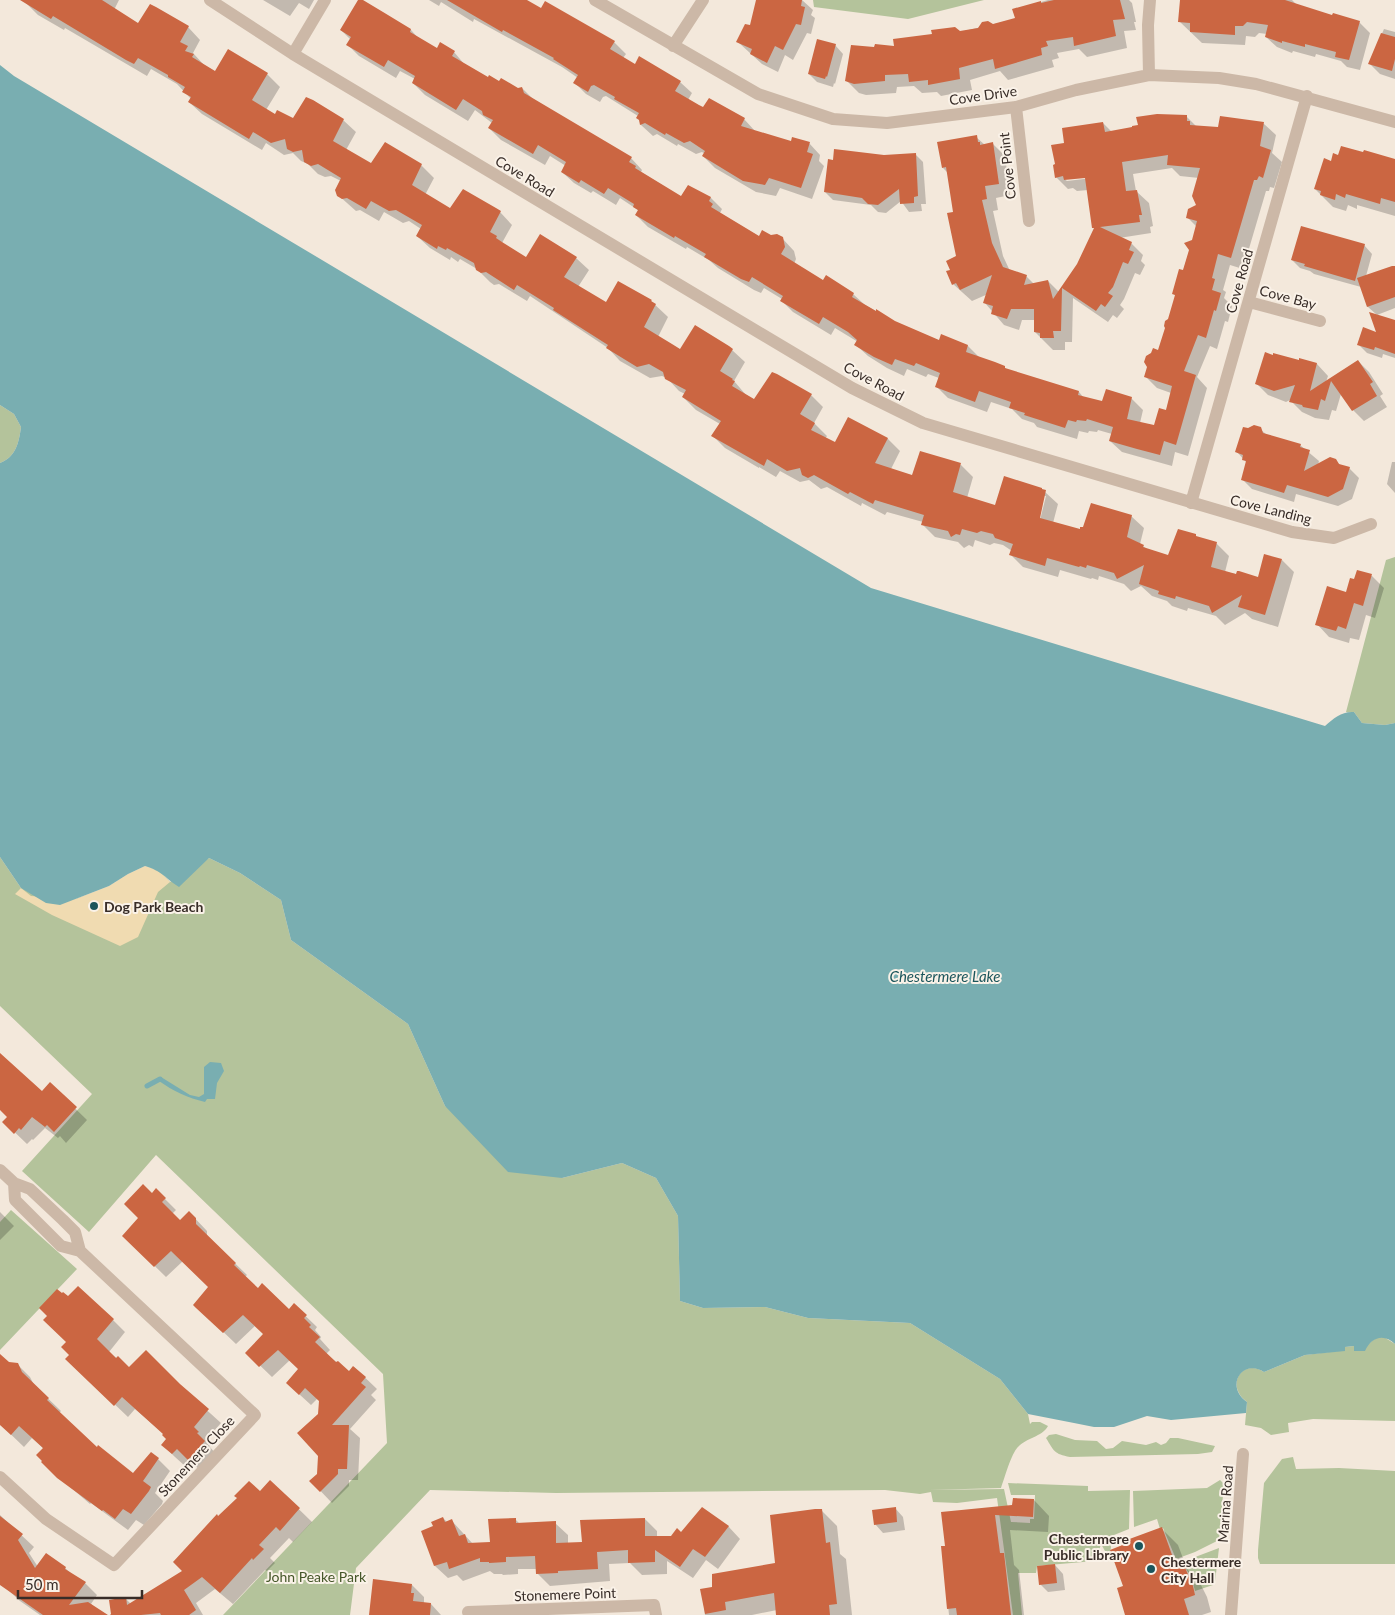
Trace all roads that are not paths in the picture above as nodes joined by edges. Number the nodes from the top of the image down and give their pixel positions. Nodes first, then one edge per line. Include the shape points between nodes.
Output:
1 (210, 0) edge
2 (325, 0) edge
3 (595, 0) edge
4 (703, 0) edge
5 (1150, 0) edge
6 (673, 46) junction
7 (293, 54) junction
8 (1149, 75) junction
9 (1307, 96) junction
10 (1016, 107) junction
11 (1395, 122) edge
12 (1029, 221) dead end
13 (1248, 302) junction
14 (1320, 321) dead end
15 (1191, 503) junction
16 (1371, 524) dead end
17 (0, 1170) edge
18 (14, 1184) junction
19 (80, 1252) junction
20 (1243, 1454) dead end
21 (0, 1477) edge
22 (468, 1612) dead end
23 (656, 1615) edge
24 (1231, 1615) edge

1 - 7 street, Cove Road
2 - 7 street
3 - 6 street, Cove Drive
4 - 6 street
5 - 8 street
6 - 10 street, Cove Drive via 758,94 833,119 888,123
7 - 15 street, Cove Road via 852,388 932,426
8 - 9 street, Cove Drive via 1219,78
8 - 10 street, Cove Drive
9 - 11 street, Cove Drive
9 - 13 street, Cove Road
10 - 12 street, Cove Point
13 - 14 street, Cove Bay
13 - 15 street, Cove Road
15 - 16 street, Cove Landing via 1292,532 1334,538
17 - 18 street, Stonemere Close
18 - 19 street, Stonemere Close via 30,1189 75,1232
18 - 19 street, Stonemere Close via 15,1200 62,1246
19 - 21 street, Stonemere Close via 255,1415 114,1564 46,1519
20 - 24 street, Marina Road
22 - 23 street, Stonemere Point via 654,1605

